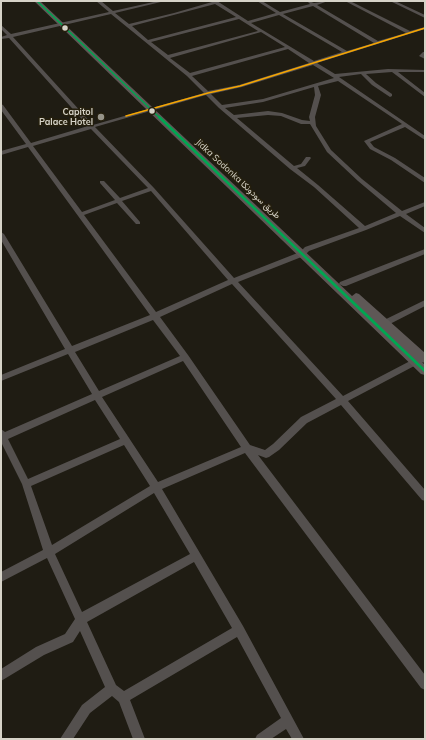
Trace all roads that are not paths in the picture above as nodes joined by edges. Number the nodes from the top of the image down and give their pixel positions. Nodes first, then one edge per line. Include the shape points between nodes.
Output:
1 (37, 1) edge
2 (44, 1) edge
3 (98, 1) edge
4 (161, 1) edge
5 (259, 1) edge
6 (307, 1) edge
7 (326, 1) edge
8 (347, 1) edge
9 (392, 1) edge
10 (215, 2) edge
11 (314, 4) junction
12 (164, 6) dead end
13 (111, 12) junction
14 (280, 13) junction
15 (240, 17) junction
16 (425, 17) edge
17 (248, 22) junction
18 (65, 23) junction
19 (1, 26) edge
20 (128, 26) junction
21 (425, 28) edge
22 (261, 31) junction
23 (408, 32) junction
24 (10, 36) junction
25 (1, 38) edge
26 (148, 41) junction
27 (376, 42) junction
28 (288, 48) junction
29 (345, 52) junction
30 (425, 53) edge
31 (167, 57) junction
32 (425, 58) edge
33 (312, 63) junction
34 (393, 70) junction
35 (425, 71) edge
36 (362, 72) junction
37 (189, 75) junction
38 (336, 78) junction
39 (316, 86) junction
40 (208, 93) junction
41 (390, 95) dead end
42 (425, 95) edge
43 (1, 107) edge
44 (221, 107) junction
45 (153, 108) junction
46 (233, 117) junction
47 (313, 124) junction
48 (405, 125) junction
49 (92, 127) junction
50 (425, 138) edge
51 (30, 145) junction
52 (1, 153) edge
53 (308, 158) dead end
54 (292, 168) junction
55 (425, 181) edge
56 (102, 182) dead end
57 (152, 189) junction
58 (118, 202) junction
59 (425, 204) edge
60 (81, 214) junction
61 (401, 214) junction
62 (138, 222) dead end
63 (364, 229) junction
64 (425, 231) edge
65 (1, 234) edge
66 (305, 251) junction
67 (425, 251) edge
68 (233, 281) junction
69 (343, 284) junction
70 (425, 304) edge
71 (155, 316) junction
72 (381, 324) junction
73 (71, 350) junction
74 (185, 357) junction
75 (425, 359) edge
76 (415, 362) junction
77 (424, 369) edge
78 (1, 378) edge
79 (97, 396) junction
80 (342, 400) junction
81 (2, 435) edge
82 (126, 440) junction
83 (247, 448) junction
84 (26, 484) junction
85 (156, 487) junction
86 (425, 497) edge
87 (49, 552) junction
88 (196, 556) junction
89 (1, 577) edge
90 (81, 619) junction
91 (239, 630) junction
92 (1, 675) edge
93 (425, 684) edge
94 (112, 689) junction
95 (123, 698) junction
96 (287, 721) junction
97 (66, 739) edge
98 (139, 739) edge
99 (261, 739) edge
100 (298, 739) edge

1 - 18 main road, Jidka Sodonka طريق سودونكا
2 - 18 main road, Jidka Sodonka طريق سودونكا
3 - 13 street
4 - 12 street
4 - 13 street
5 - 14 street
6 - 11 street
7 - 11 street
8 - 23 street
9 - 16 street
10 - 15 street
10 - 20 street
11 - 14 street
11 - 27 street via 318,9
13 - 18 street
13 - 20 street
14 - 17 street
14 - 29 street
15 - 17 street
15 - 26 street
17 - 22 street
18 - 24 street
18 - 45 main road, Jidka Sodonka طريق سودونكا
19 - 24 street
20 - 26 street
21 - 23 street
22 - 28 street
22 - 31 street
23 - 27 street
24 - 25 street
24 - 49 street
26 - 31 street
27 - 29 street
28 - 33 street
28 - 37 street
29 - 33 street
30 - 32 street via 421,56
31 - 37 street
33 - 38 street
33 - 40 street
34 - 35 street
34 - 36 street
34 - 42 street
36 - 38 street
36 - 41 street
37 - 40 street
38 - 39 street
38 - 48 street
39 - 44 street via 263,100
39 - 47 street via 318,95 312,117
40 - 44 street
40 - 45 street
43 - 51 street
44 - 46 street
45 - 49 street
45 - 66 main road, Jidka Sodonka طريق سودونكا
46 - 47 street via 268,113
46 - 54 street
47 - 61 street via 329,151
48 - 50 street
48 - 55 street via 367,141 372,148
49 - 51 street
49 - 57 street
51 - 52 street
51 - 60 street
53 - 54 street via 303,165
54 - 63 street
56 - 58 street
57 - 58 street
57 - 68 street
58 - 60 street
58 - 62 street
59 - 61 street
60 - 71 street
61 - 63 street
61 - 64 street
63 - 66 street
65 - 73 street
66 - 68 street
66 - 69 main road, Jidka Sodonka طريق سودونكا
66 - 72 main road, Jidka Sodonka طريق سودونكا
67 - 69 street
68 - 71 street
68 - 80 street
69 - 72 main road, Jidka Sodonka طريق سودونكا
70 - 72 street
71 - 73 street
71 - 74 street
72 - 75 main road, Jidka Sodonka طريق سودونكا
72 - 76 main road, Jidka Sodonka طريق سودونكا
73 - 78 street
73 - 79 street
74 - 79 street
74 - 83 street
76 - 77 main road, Jidka Sodonka طريق سودونكا
76 - 80 street
79 - 81 street
79 - 82 street
80 - 83 street via 304,420 266,454
80 - 86 street
81 - 84 street
82 - 84 street
82 - 85 street
83 - 85 street
83 - 93 street
84 - 87 street
85 - 87 street
85 - 88 street
87 - 89 street
87 - 90 street
88 - 90 street
88 - 91 street
90 - 92 street via 69,638 40,651
90 - 94 street
91 - 95 street
91 - 96 street
94 - 95 street
94 - 97 street via 86,709
95 - 98 street
96 - 99 street
96 - 100 street

